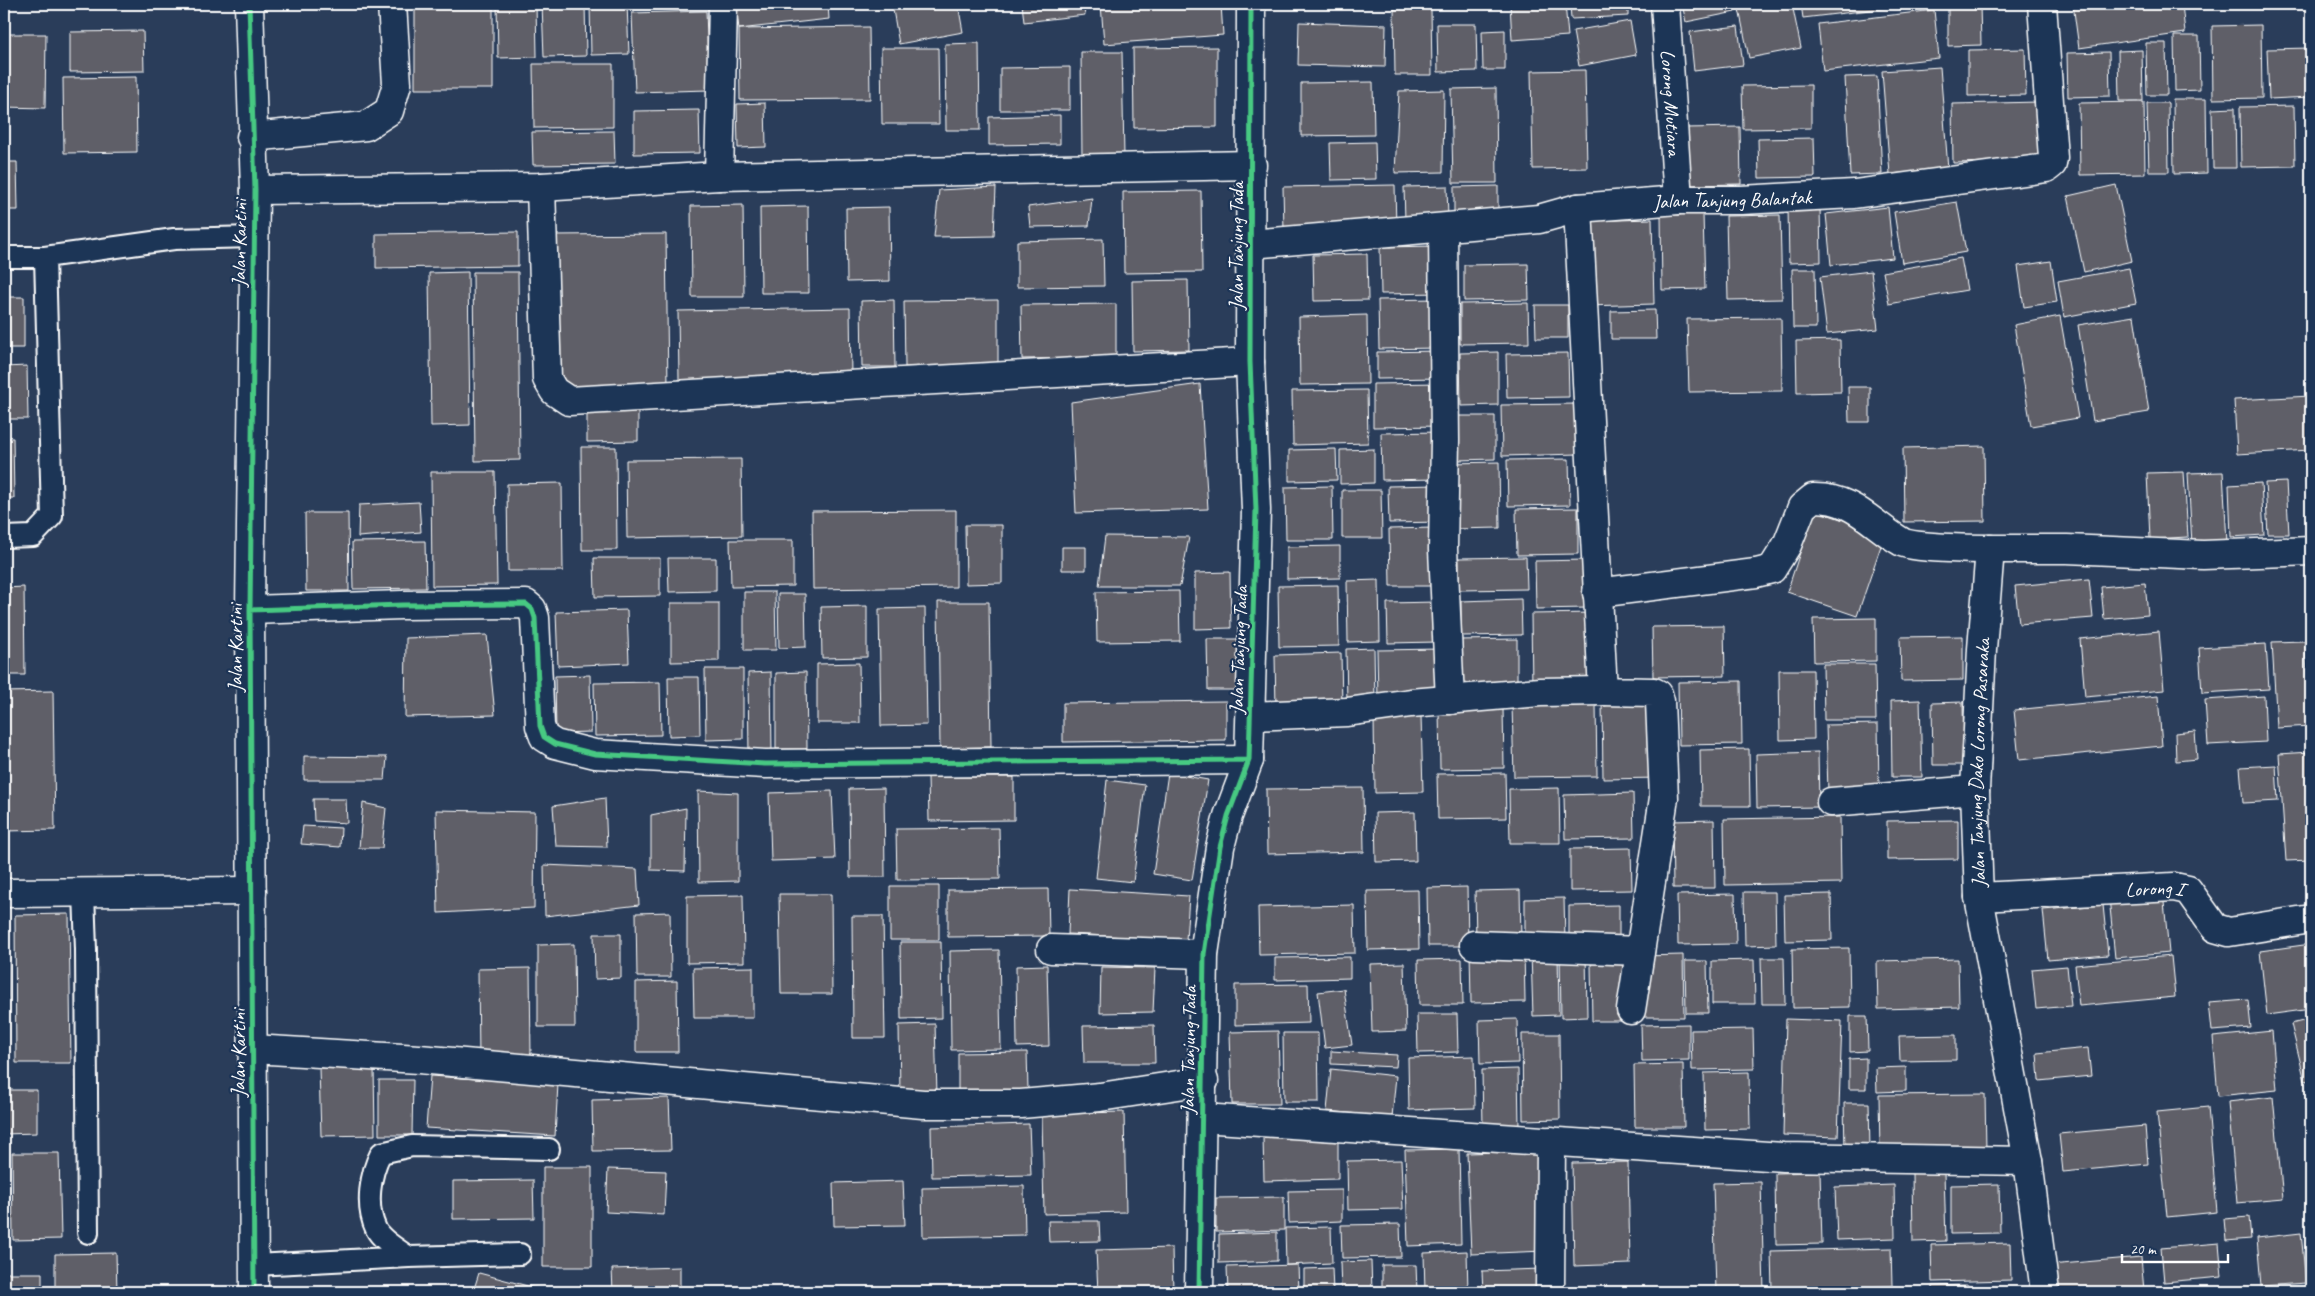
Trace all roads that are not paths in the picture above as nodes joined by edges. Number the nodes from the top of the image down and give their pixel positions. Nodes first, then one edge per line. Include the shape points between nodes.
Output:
1 (249, 4) edge
2 (392, 4) edge
3 (723, 4) edge
4 (1251, 4) edge
5 (1666, 4) edge
6 (2042, 4) edge
7 (252, 137) junction
8 (1252, 164) junction
9 (719, 176) junction
10 (541, 187) junction
11 (255, 190) junction
12 (1678, 200) junction
13 (1578, 208) junction
14 (1443, 228) junction
15 (254, 237) junction
16 (1250, 244) junction
17 (4, 257) edge
18 (46, 257) junction
19 (1250, 362) junction
20 (4, 537) edge
21 (1990, 549) junction
22 (2311, 552) edge
23 (1597, 593) junction
24 (250, 610) junction
25 (1603, 691) junction
26 (1450, 700) junction
27 (1251, 716) junction
28 (1249, 760) junction
29 (1975, 790) junction
30 (1831, 802) dead end
31 (252, 891) junction
32 (84, 892) junction
33 (4, 893) edge
34 (1979, 897) junction
35 (2311, 920) edge
36 (1474, 945) dead end
37 (1051, 949) dead end
38 (1640, 951) junction
39 (1204, 954) junction
40 (1631, 1010) dead end
41 (253, 1049) junction
42 (1204, 1081) junction
43 (1202, 1118) junction
44 (1550, 1141) junction
45 (549, 1149) dead end
46 (2028, 1161) junction
47 (88, 1234) dead end
48 (520, 1254) dead end
49 (409, 1257) junction
50 (255, 1265) junction
51 (254, 1292) edge
52 (1199, 1292) edge
53 (1550, 1292) edge
54 (2045, 1292) edge

1 - 7 street, Jalan Kartini
2 - 7 street via 397,84 389,111 366,126
3 - 9 street
4 - 8 street, Jalan Tanjung Tada
5 - 12 street, Lorong Mutiara
6 - 12 street, Jalan Tanjung Balantak via 2053,158 2047,168 1854,194
7 - 11 street, Jalan Kartini
8 - 9 street
8 - 16 street, Jalan Tanjung Tada
9 - 10 street
10 - 11 street
10 - 19 street via 547,379 554,392 569,401
11 - 15 street, Jalan Kartini
12 - 13 street, Jalan Tanjung Balantak
13 - 14 street, Jalan Tanjung Balantak via 1539,218
13 - 23 street
14 - 16 street, Jalan Tanjung Balantak
14 - 26 street via 1443,549
15 - 18 lane via 174,239
15 - 24 street, Jalan Kartini
16 - 19 street, Jalan Tanjung Tada
17 - 18 lane
18 - 20 lane via 52,516 33,536
19 - 27 street, Jalan Tanjung Tada via 1256,510
21 - 22 street via 2203,555
21 - 23 street via 1902,543 1858,510 1838,502 1813,498 1802,507 1787,545 1772,569
21 - 29 street, Jalan Tanjung Dako Lorong Pasaraka
23 - 25 street
24 - 28 street via 526,604 535,618 540,726 544,738 595,754 765,764
24 - 31 street, Jalan Kartini
25 - 26 street via 1540,692
25 - 38 street via 1654,692 1660,701 1664,798
26 - 27 street via 1347,712
27 - 28 street, Jalan Tanjung Tada
28 - 39 street, Jalan Tanjung Tada via 1220,847
29 - 30 street
29 - 34 street, Jalan Tanjung Dako Lorong Pasaraka
31 - 32 street
31 - 41 street, Jalan Kartini
32 - 33 street
32 - 47 lane
34 - 35 street, Lorong I via 2174,887 2188,890 2215,928 2229,932
34 - 46 street, Jalan Tanjung Dako Lorong Pasaraka
36 - 38 street
37 - 39 street
38 - 40 street
39 - 42 street, Jalan Tanjung Tada
41 - 42 street via 419,1059 923,1104 1021,1104 1100,1097
41 - 50 street, Jalan Kartini
42 - 43 street, Jalan Tanjung Tada
43 - 44 street
43 - 52 street, Jalan Tanjung Tada
44 - 46 street via 1783,1157
44 - 53 street
45 - 49 lane via 412,1146 381,1153 373,1170 370,1206 376,1230
46 - 54 street, Jalan Tanjung Dako Lorong Pasaraka
48 - 49 lane
49 - 50 lane
50 - 51 street, Jalan Kartini

